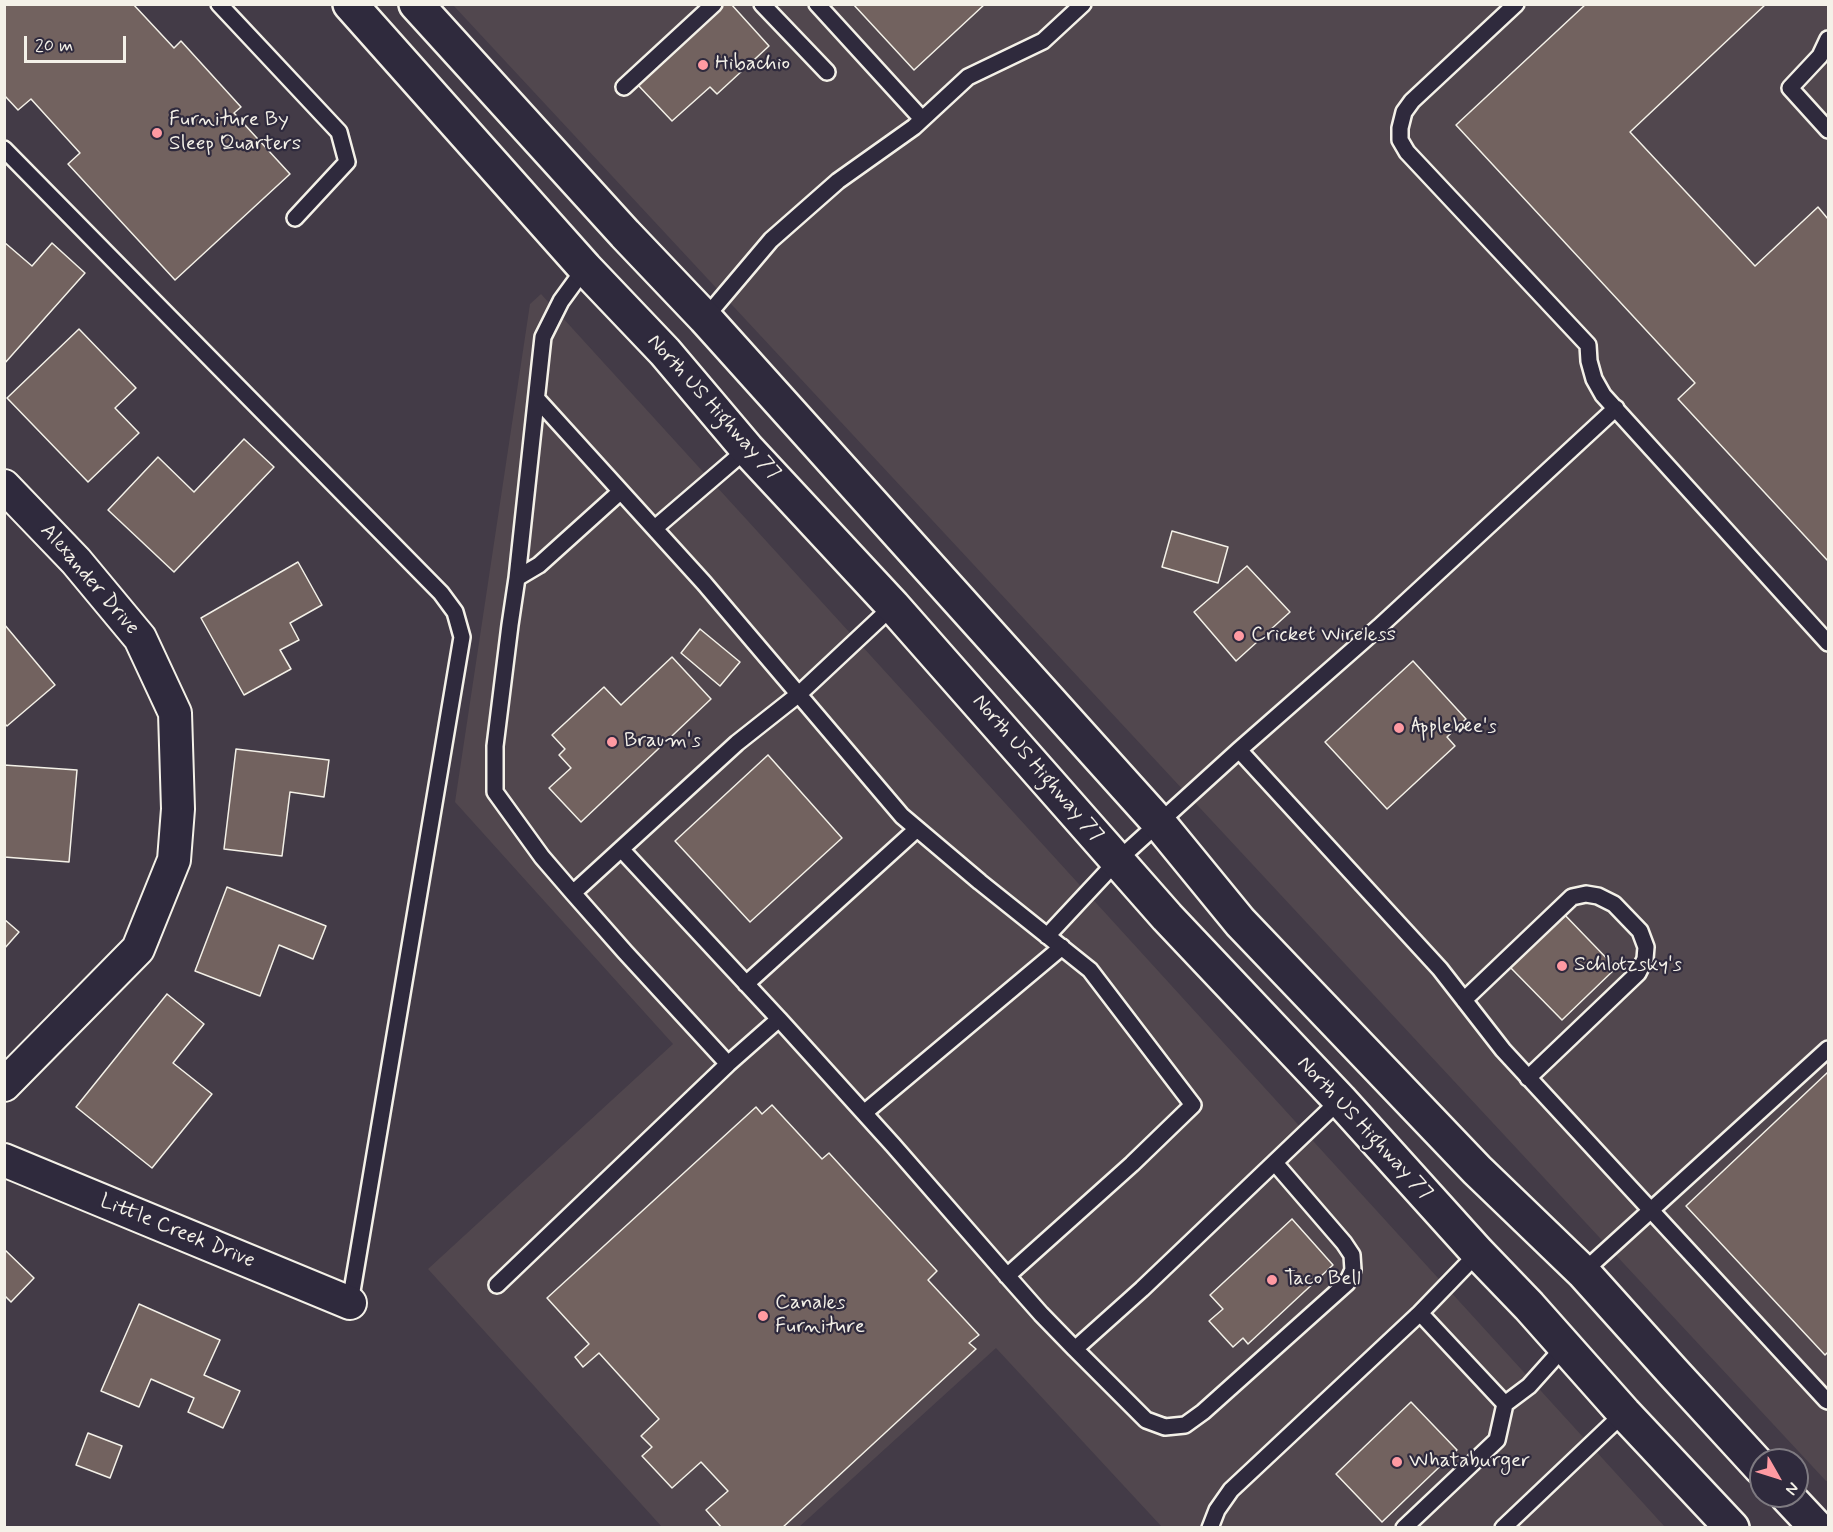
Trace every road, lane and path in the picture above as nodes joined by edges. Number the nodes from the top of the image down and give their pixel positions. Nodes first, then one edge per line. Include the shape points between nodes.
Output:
1 (219, 4) edge
2 (350, 4) edge
3 (416, 4) edge
4 (714, 4) edge
5 (762, 4) edge
6 (817, 4) edge
7 (1083, 4) edge
8 (1516, 4) edge
9 (1828, 39) edge
10 (1824, 61) edge
11 (827, 72) dead end
12 (624, 87) dead end
13 (922, 119) junction
14 (1828, 130) edge
15 (4, 149) edge
16 (295, 218) dead end
17 (585, 268) junction
18 (705, 318) junction
19 (537, 399) junction
20 (1616, 408) junction
21 (747, 449) junction
22 (4, 486) edge
23 (620, 492) junction
24 (655, 528) junction
25 (517, 578) junction
26 (893, 606) junction
27 (1828, 643) edge
28 (799, 694) junction
29 (1239, 750) junction
30 (1159, 824) junction
31 (917, 829) junction
32 (621, 849) junction
33 (1118, 860) junction
34 (573, 893) junction
35 (1047, 936) junction
36 (1062, 947) junction
37 (746, 984) junction
38 (1464, 1000) junction
39 (779, 1019) junction
40 (1828, 1049) edge
41 (728, 1064) junction
42 (1528, 1078) junction
43 (4, 1085) edge
44 (1340, 1100) junction
45 (864, 1113) junction
46 (4, 1160) edge
47 (1275, 1163) junction
48 (1652, 1212) junction
49 (1478, 1253) junction
50 (1583, 1272) junction
51 (1007, 1276) junction
52 (497, 1286) dead end
53 (350, 1303) joint
54 (1420, 1313) junction
55 (1564, 1347) junction
56 (1075, 1348) junction
57 (1828, 1401) edge
58 (1505, 1404) junction
59 (1624, 1413) junction
60 (1749, 1455) edge
61 (1798, 1508) edge
62 (1210, 1527) edge
63 (1404, 1527) edge
64 (1503, 1527) edge
65 (1732, 1527) edge
66 (1816, 1527) edge

1 - 16 lane via 339,132 347,162
2 - 17 main road, North US Highway 77
3 - 18 main road
4 - 12 lane
5 - 11 lane
6 - 13 lane
7 - 13 lane via 1043,42 968,77
8 - 20 lane via 1412,101 1404,112 1400,140 1588,345 1594,379
9 - 10 lane
10 - 14 lane via 1790,88
13 - 18 lane via 838,181 771,240
15 - 53 lane via 441,593 455,612 462,638
17 - 19 lane via 561,301 543,337
17 - 21 main road, North US Highway 77
18 - 30 main road
19 - 23 lane
19 - 25 lane
20 - 27 lane
20 - 29 lane
21 - 24 lane
21 - 26 main road, North US Highway 77
22 - 43 street, Alexander Drive via 76,561 141,638 175,713 178,809 174,860 138,949
23 - 24 lane
23 - 25 lane via 539,565
24 - 28 lane
25 - 34 lane via 495,746 495,792
26 - 28 lane
26 - 33 main road, North US Highway 77
28 - 31 lane
28 - 32 lane via 738,742
29 - 30 lane
29 - 38 lane
30 - 33 lane
30 - 50 main road via 1240,922 1477,1170
31 - 35 lane
31 - 37 lane
32 - 34 lane
32 - 37 lane
33 - 35 lane
33 - 44 main road, North US Highway 77
34 - 41 lane
35 - 36 lane
36 - 45 lane
36 - 51 lane via 1090,970 1193,1105
37 - 39 lane
38 - 42 lane
38 - 42 lane via 1572,897 1598,896 1614,904 1640,931 1646,947 1638,973
39 - 41 lane
39 - 45 lane
40 - 48 lane
41 - 52 lane
42 - 48 lane
44 - 47 lane
44 - 49 main road, North US Highway 77
45 - 51 lane
46 - 53 street, Little Creek Drive
47 - 56 lane
47 - 56 lane via 1352,1255 1353,1270 1347,1283 1185,1425 1165,1427 1146,1420
48 - 50 lane
48 - 57 lane
49 - 54 lane
49 - 55 main road, North US Highway 77
50 - 60 main road
51 - 56 lane
54 - 58 lane
54 - 62 lane via 1231,1490
55 - 58 lane via 1529,1386
55 - 59 main road, North US Highway 77
58 - 63 lane via 1497,1440
59 - 64 lane
59 - 65 main road, North US Highway 77
61 - 66 main road

